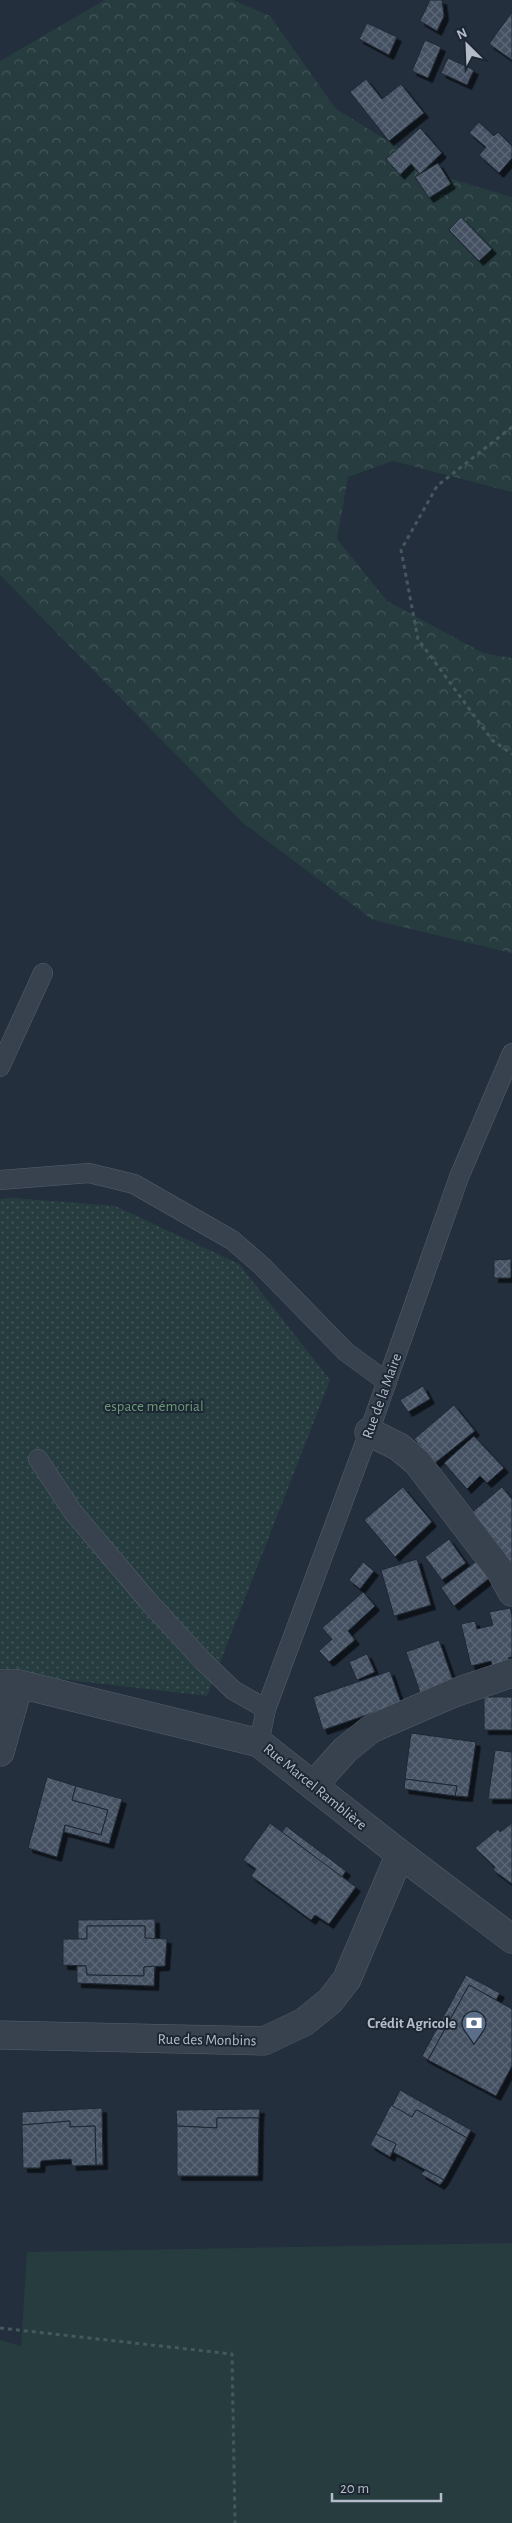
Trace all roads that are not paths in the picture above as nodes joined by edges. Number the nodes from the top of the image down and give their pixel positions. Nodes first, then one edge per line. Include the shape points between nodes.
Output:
1 (43, 973) dead end
2 (512, 1053) edge
3 (0, 1067) edge
4 (0, 1180) edge
5 (387, 1382) junction
6 (369, 1432) junction
7 (38, 1459) dead end
8 (512, 1592) edge
9 (512, 1673) edge
10 (9, 1684) edge
11 (266, 1709) junction
12 (259, 1743) junction
13 (0, 1752) edge
14 (314, 1786) junction
15 (400, 1854) junction
16 (512, 1938) edge
17 (0, 2035) edge

1 - 3 lane
2 - 5 lane, Rue de la Maire via 459,1177
4 - 5 lane via 89,1174 134,1184 232,1240 346,1352
5 - 6 lane, Rue de la Maire
6 - 8 street via 417,1462 501,1572
6 - 11 lane, Rue de la Maire
7 - 11 lane via 73,1512 148,1602 233,1690
9 - 14 street via 454,1693 371,1729 345,1750
10 - 12 street, Rue Marcel Ramblière
10 - 13 street
11 - 12 lane, Rue de la Maire
12 - 14 street, Rue Marcel Ramblière
14 - 15 street, Rue Marcel Ramblière
15 - 16 street, Rue Marcel Ramblière
15 - 17 street, Rue des Monbins via 347,1979 330,2001 304,2022 264,2041

